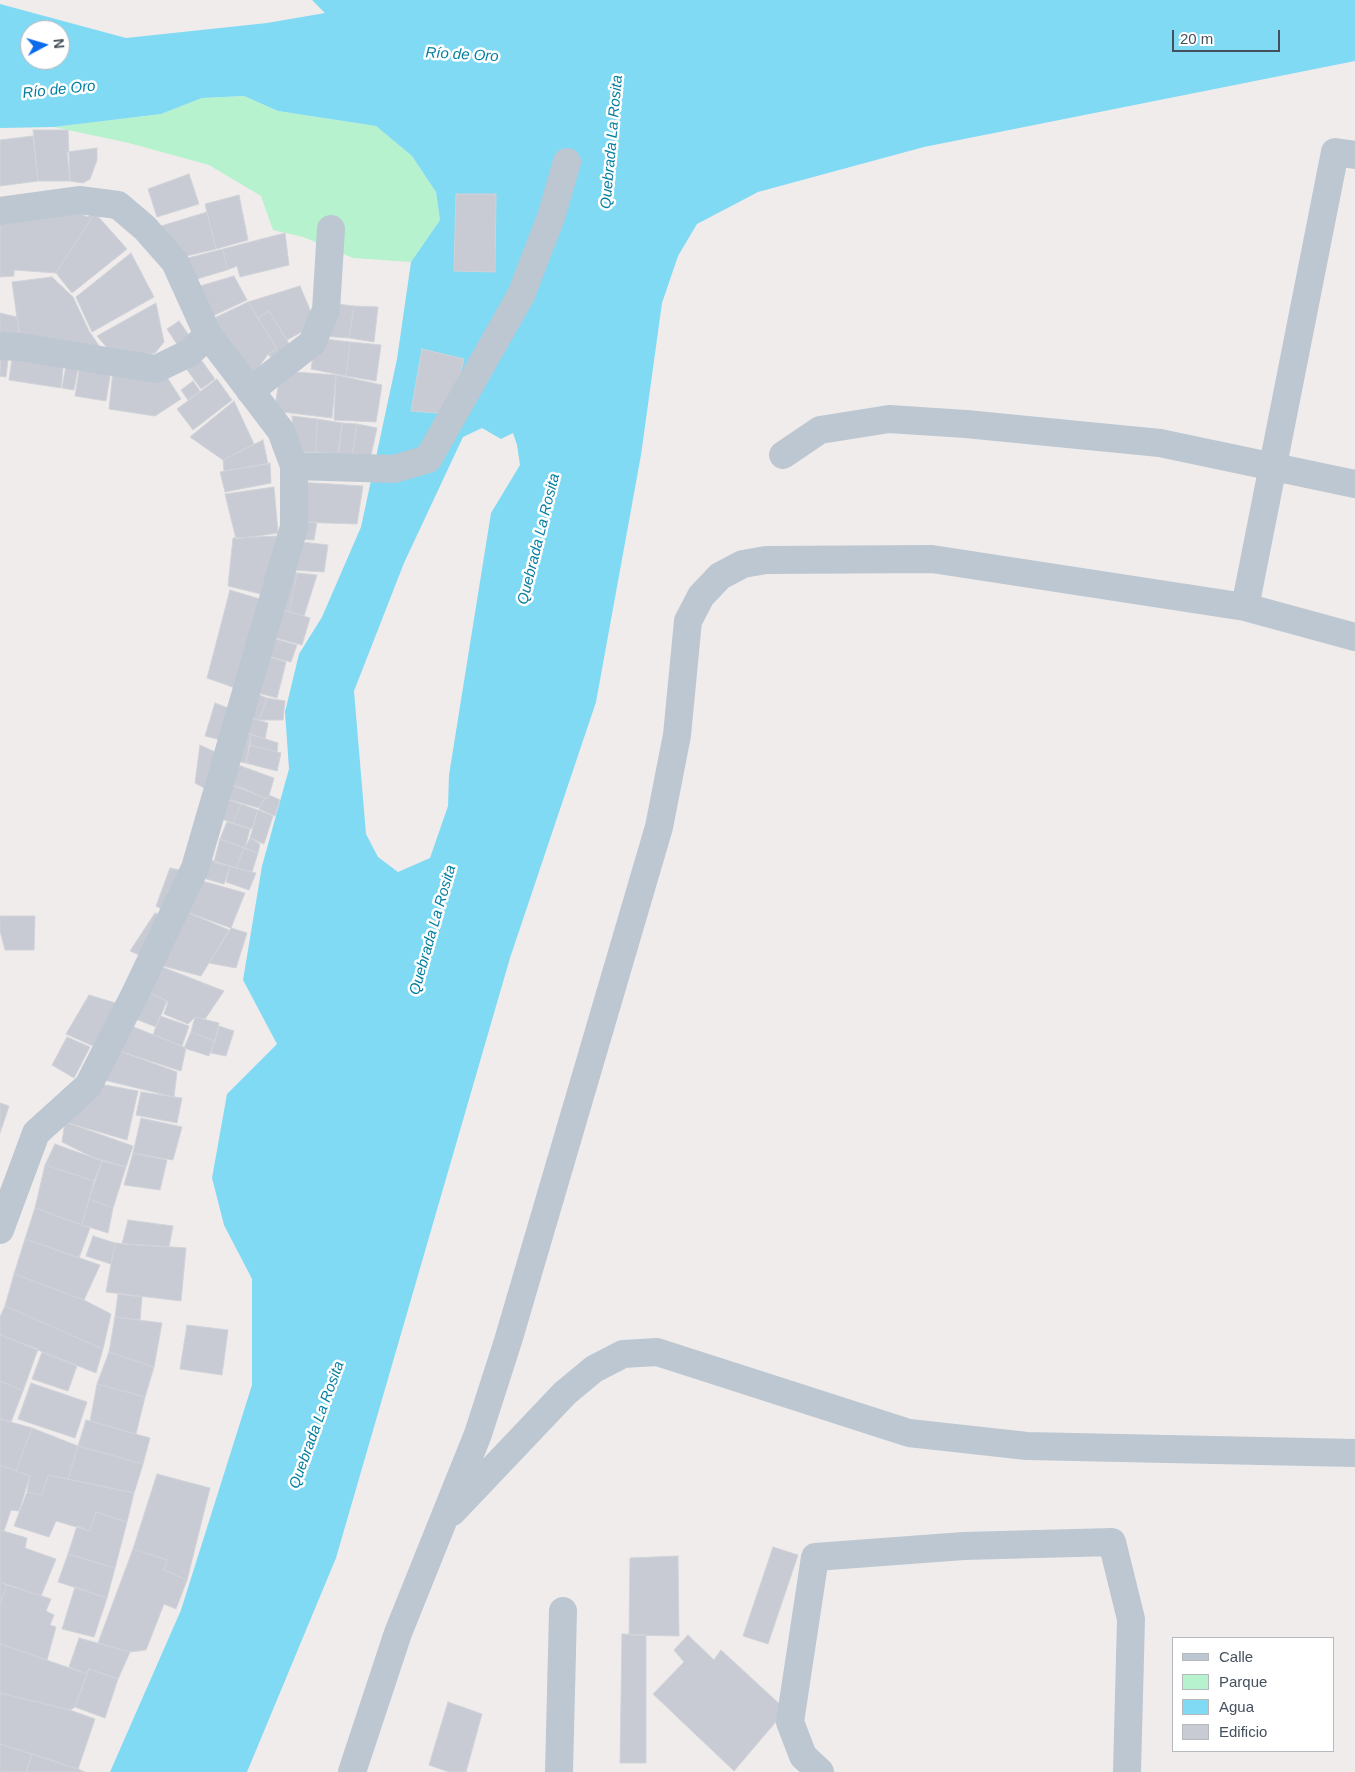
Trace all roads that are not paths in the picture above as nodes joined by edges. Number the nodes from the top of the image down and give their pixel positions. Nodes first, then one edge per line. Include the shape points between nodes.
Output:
1 (1345, 154) edge
2 (567, 162) dead end
3 (0, 210) edge
4 (331, 229) dead end
5 (208, 335) junction
6 (0, 346) edge
7 (250, 391) junction
8 (783, 455) dead end
9 (294, 466) junction
10 (1273, 466) junction
11 (1355, 484) edge
12 (1245, 607) junction
13 (1355, 636) edge
14 (0, 1230) edge
15 (1355, 1453) edge
16 (442, 1522) junction
17 (563, 1611) dead end
18 (352, 1772) edge
19 (559, 1772) edge
20 (820, 1772) edge
21 (1126, 1772) edge

1 - 10 street
2 - 9 street via 521,295 428,459 394,469
3 - 5 street via 79,200 118,204 175,262
4 - 7 street via 326,310 312,343
5 - 6 street via 189,353 156,369
5 - 7 street
7 - 9 street via 281,431
8 - 10 street via 820,430 889,419 1160,443
9 - 14 street via 294,527 195,868 88,1086 36,1133
10 - 11 street
10 - 12 street
12 - 13 street
12 - 16 street via 932,559 766,560 743,564 720,576 701,596 688,621 677,735 659,827 508,1341 478,1434
15 - 16 street via 1027,1446 909,1433 657,1352 622,1354 594,1369 565,1393
16 - 18 street via 398,1633
17 - 19 street
20 - 21 street via 803,1756 790,1722 815,1557 964,1546 1112,1542 1130,1619

